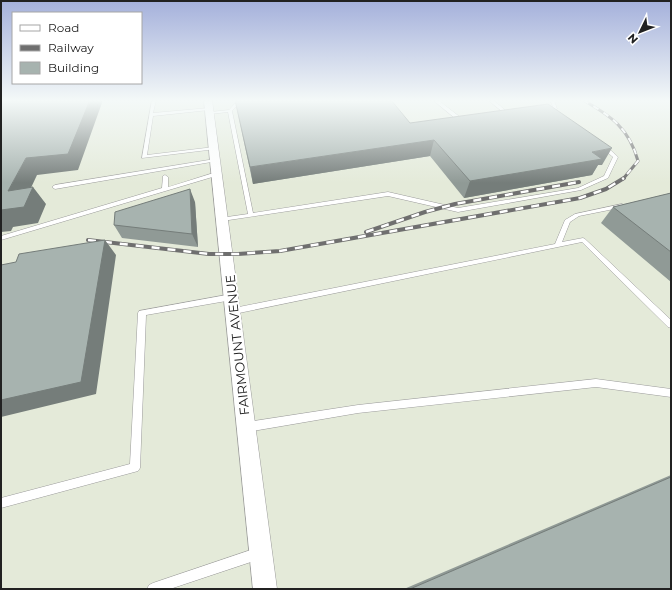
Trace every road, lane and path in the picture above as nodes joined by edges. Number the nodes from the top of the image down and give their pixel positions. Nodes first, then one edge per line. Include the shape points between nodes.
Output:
1 (149, 128) edge
2 (211, 128) edge
3 (233, 128) edge
4 (597, 142) edge
5 (215, 161) junction
6 (165, 177) dead end
7 (55, 186) dead end
8 (166, 189) junction
9 (628, 205) edge
10 (251, 215) junction
11 (222, 219) junction
12 (1, 238) edge
13 (557, 246) junction
14 (233, 304) junction
15 (671, 326) edge
16 (671, 393) edge
17 (247, 427) junction
18 (1, 503) edge
19 (261, 553) junction
20 (153, 589) edge
21 (265, 589) edge

1 - 5 lane via 144,157
2 - 5 street, FAIRMOUNT AVENUE
3 - 10 lane
4 - 10 lane via 616,157 606,177 579,189 458,210 388,194
5 - 7 lane
5 - 8 lane
5 - 11 street, FAIRMOUNT AVENUE
6 - 8 lane
8 - 12 lane
9 - 13 lane via 577,215 568,221
10 - 11 lane
11 - 14 street, FAIRMOUNT AVENUE
13 - 14 lane
13 - 15 lane via 582,240
14 - 17 street, FAIRMOUNT AVENUE
14 - 18 lane via 142,313 134,468
16 - 17 lane via 596,383 358,409
17 - 19 street, FAIRMOUNT AVENUE
19 - 20 lane
19 - 21 street, FAIRMOUNT AVENUE

